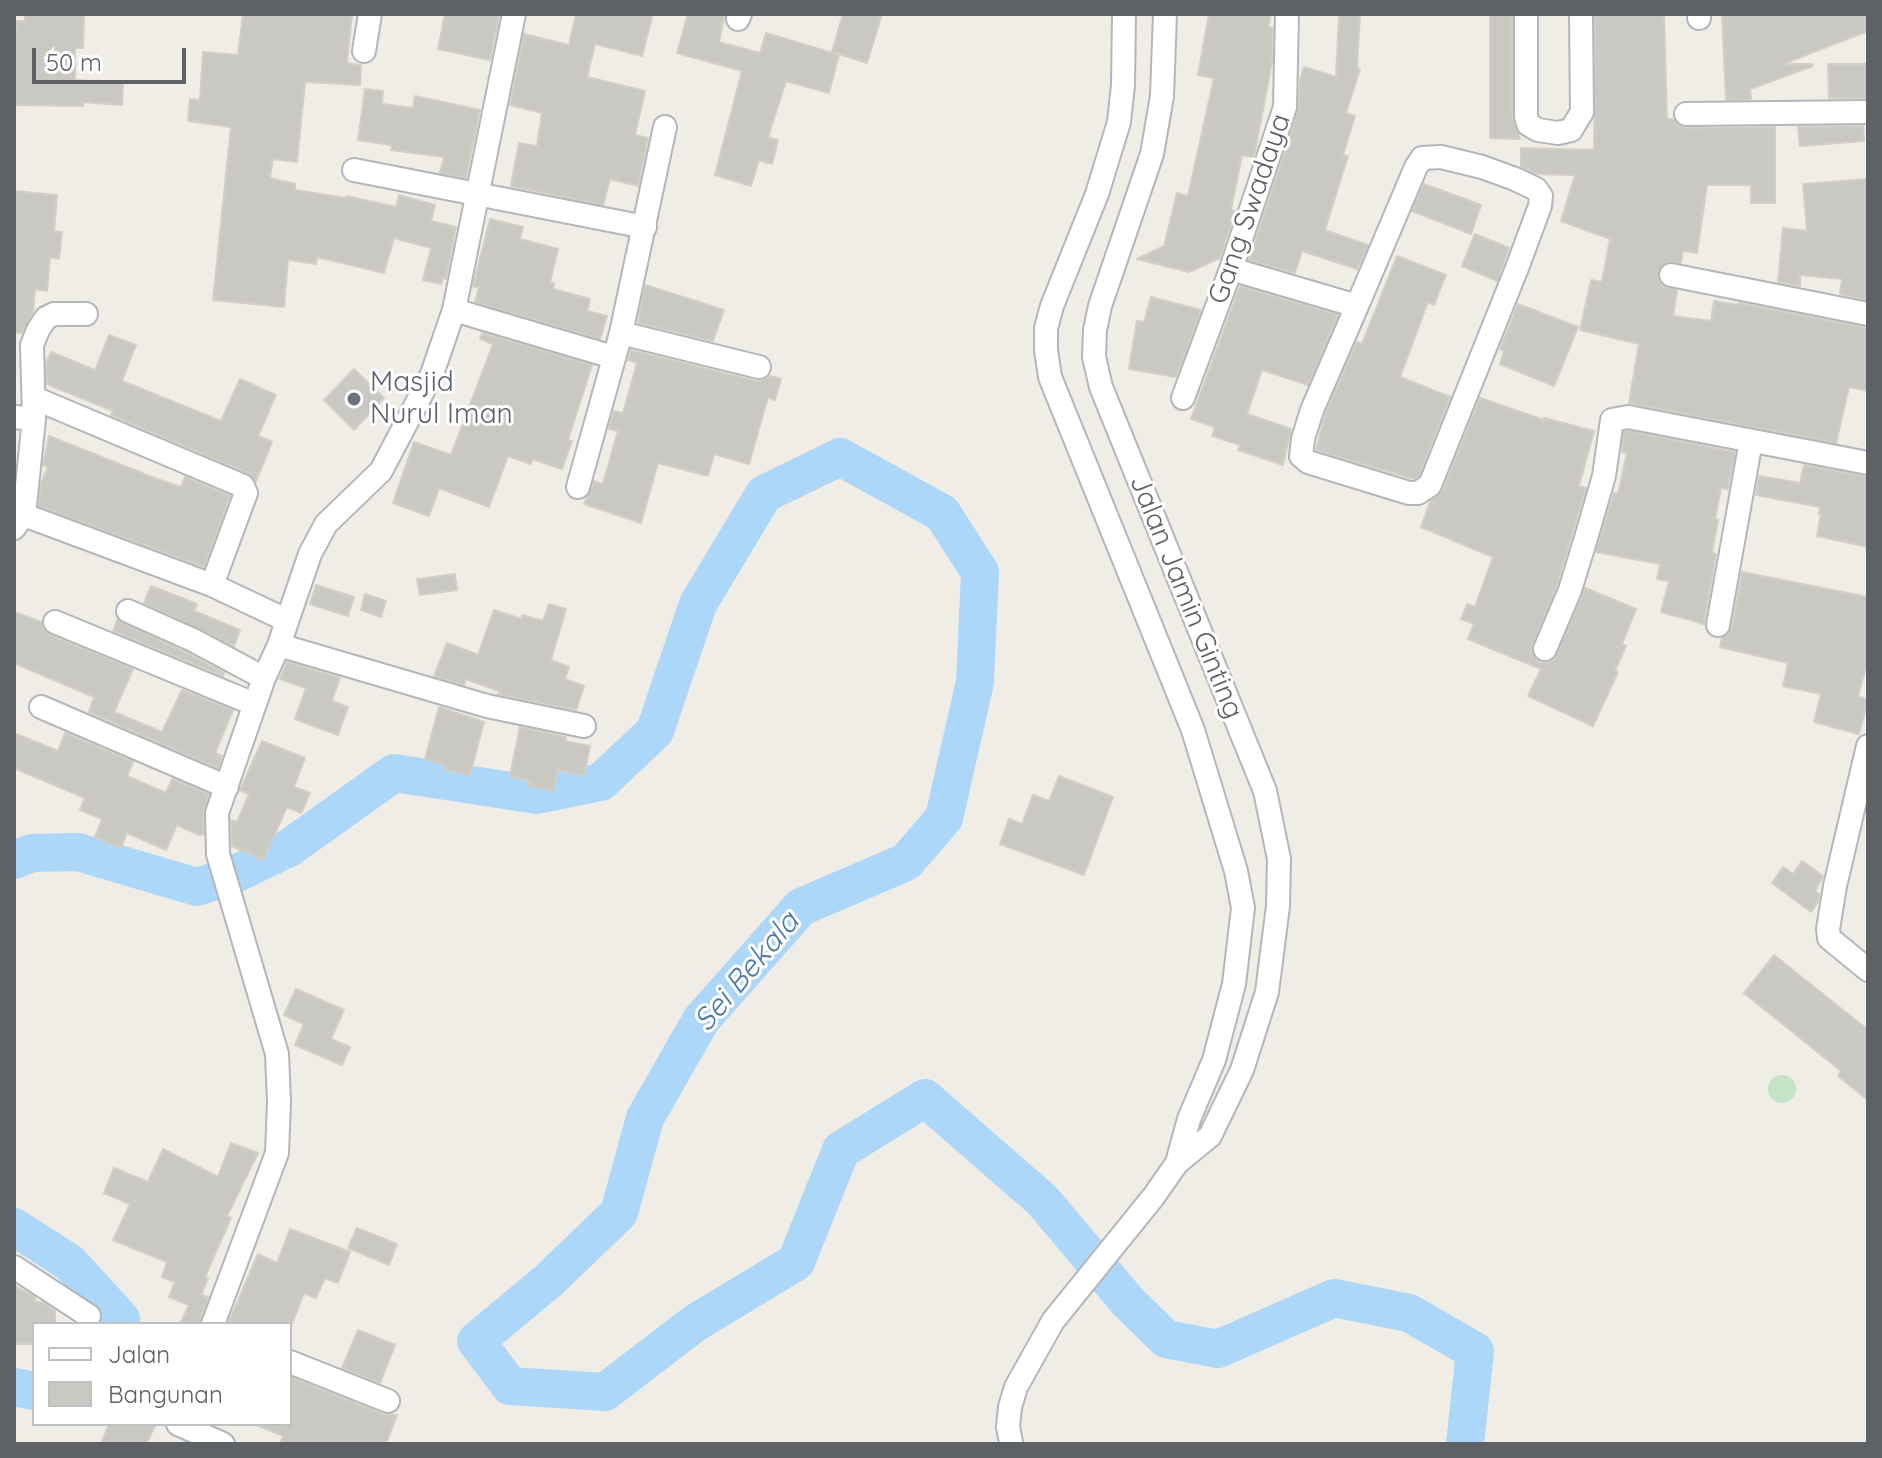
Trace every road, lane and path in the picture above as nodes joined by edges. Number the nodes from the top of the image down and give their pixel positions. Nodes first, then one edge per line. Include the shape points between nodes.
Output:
1 (370, 14) edge
2 (514, 14) edge
3 (1124, 14) edge
4 (1165, 14) edge
5 (1287, 14) edge
6 (1526, 14) edge
7 (1581, 14) edge
8 (364, 51) dead end
9 (1868, 112) edge
10 (1686, 114) dead end
11 (665, 127) dead end
12 (354, 170) dead end
13 (479, 196) junction
14 (645, 227) junction
15 (1231, 269) junction
16 (1671, 275) dead end
17 (1357, 306) junction
18 (454, 310) junction
19 (86, 314) dead end
20 (1868, 314) edge
21 (621, 333) junction
22 (613, 357) junction
23 (759, 367) dead end
24 (1183, 398) dead end
25 (27, 411) edge
26 (1751, 441) junction
27 (1868, 463) edge
28 (578, 487) dead end
29 (19, 522) edge
30 (212, 585) junction
31 (128, 611) dead end
32 (286, 620) junction
33 (55, 622) dead end
34 (1718, 625) dead end
35 (279, 645) junction
36 (1545, 649) dead end
37 (264, 678) junction
38 (254, 704) junction
39 (41, 707) dead end
40 (584, 726) dead end
41 (1868, 746) edge
42 (227, 787) junction
43 (1868, 970) edge
44 (1177, 1163) junction
45 (14, 1267) edge
46 (89, 1316) dead end
47 (214, 1322) edge
48 (292, 1363) edge
49 (388, 1401) dead end
50 (182, 1426) edge
51 (1013, 1443) edge
52 (223, 1444) edge

1 - 8 street
2 - 13 street
3 - 44 street, Jalan Jamin Ginting via 1119,122 1052,306 1046,350 1050,377 1193,730 1243,908 1234,984 1214,1060
4 - 44 street, Jalan Jamin Ginting via 1162,96 1152,154 1100,306 1094,357 1107,402 1265,791 1279,859 1267,992 1242,1070 1210,1136
5 - 15 street, Gang Swadaya via 1285,107
6 - 7 street via 1528,124 1558,133 1571,130 1582,112
9 - 10 street
11 - 14 street
12 - 13 street
13 - 14 street
13 - 18 street
14 - 21 street
15 - 17 street
15 - 24 street, Gang Swadaya
16 - 20 street
17 - 17 street via 1312,410 1301,456 1418,493 1430,485 1541,196 1536,189 1482,167 1422,158
18 - 22 street
18 - 32 street via 432,374 381,471 326,524
19 - 25 street via 54,314 38,330
21 - 22 street
21 - 23 street
22 - 28 street
25 - 29 street
25 - 30 street via 243,486 246,493
26 - 27 street
26 - 34 street
26 - 36 street via 1628,417 1612,420 1604,476 1570,590
29 - 30 street
30 - 32 street
31 - 37 street
32 - 35 street
33 - 38 street
35 - 37 street
35 - 40 street via 487,706
37 - 38 street
38 - 42 street
39 - 42 street
41 - 43 street via 1828,929 1829,938
42 - 47 street via 217,813 218,854 277,1054 277,1153
44 - 51 street, Jalan Jamin Ginting via 1053,1321 1016,1387 1008,1427
45 - 46 street
48 - 49 street
50 - 52 street

